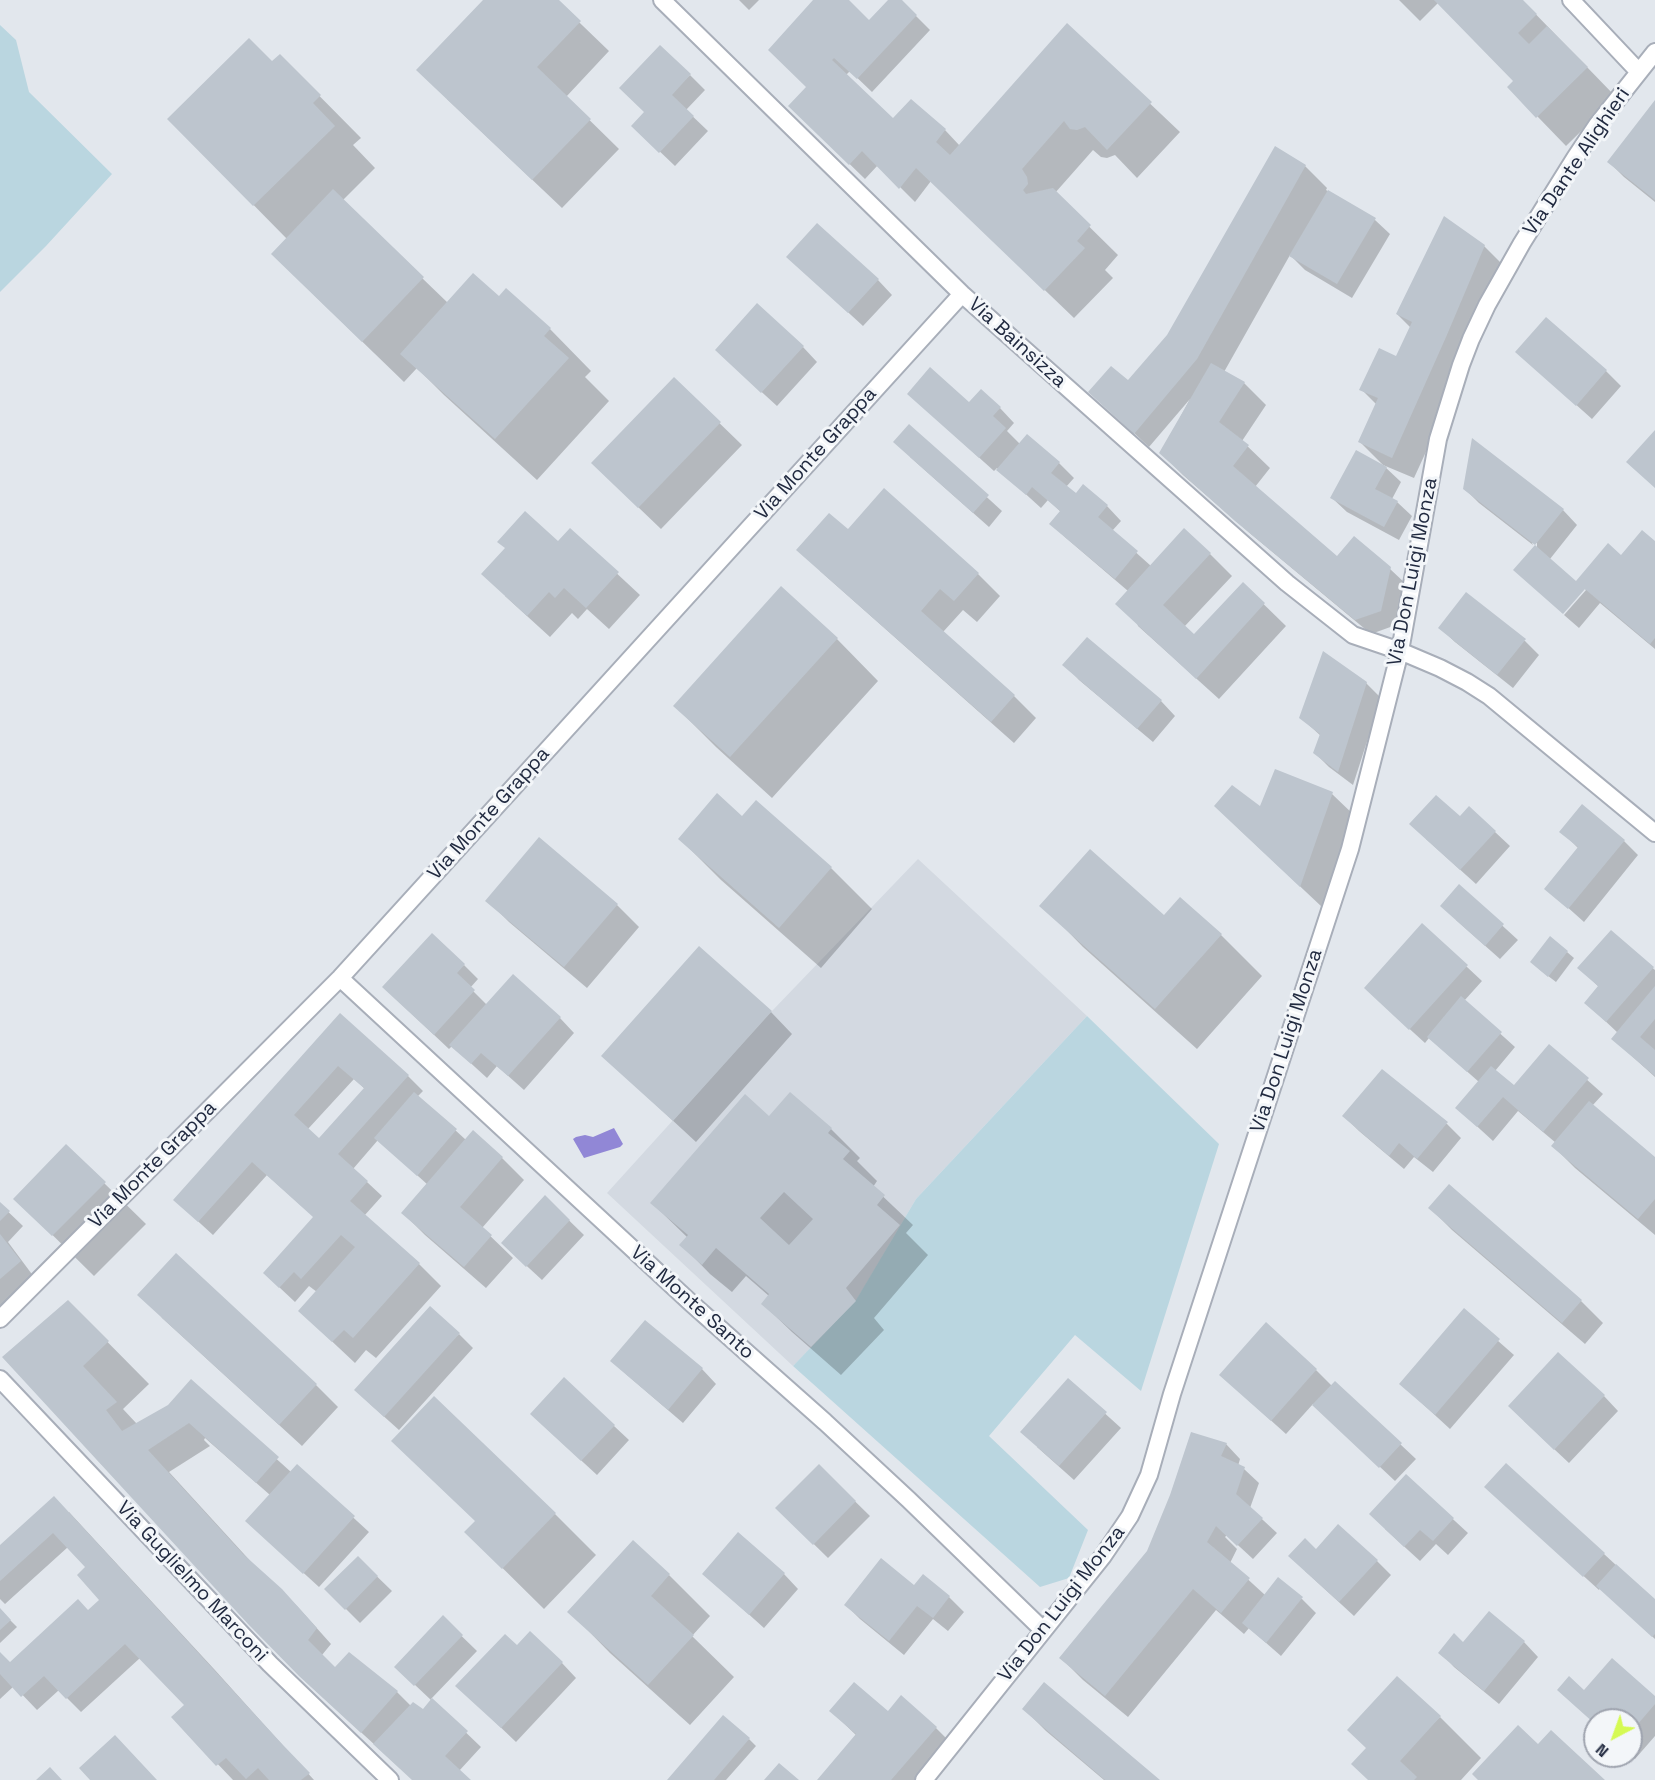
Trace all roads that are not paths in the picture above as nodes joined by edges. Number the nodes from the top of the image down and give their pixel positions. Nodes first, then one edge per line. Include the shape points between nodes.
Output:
1 (662, 0) edge
2 (1571, 0) edge
3 (1655, 52) edge
4 (1639, 72) junction
5 (1522, 243) joint
6 (962, 294) junction
7 (1400, 651) junction
8 (1655, 833) edge
9 (340, 978) junction
10 (0, 1319) edge
11 (0, 1378) edge
12 (1043, 1630) junction
13 (390, 1780) edge
14 (924, 1780) edge

1 - 6 street, Via Bainsizza
2 - 4 street
3 - 4 street, Via Dante Alighieri
4 - 5 street, Via Dante Alighieri via 1597,125
5 - 7 street, Via Don Luigi Monza via 1471,339 1438,439
6 - 7 street, Via Bainsizza via 1287,583 1353,634
6 - 9 street, Via Monte Grappa
7 - 8 street, Via Bainsizza via 1489,696
7 - 12 street, Via Don Luigi Monza via 1350,849 1149,1475 1130,1516 1103,1556
9 - 10 street, Via Monte Grappa
9 - 12 street, Via Monte Santo via 867,1461
11 - 13 street, Via Guglielmo Marconi via 270,1664
12 - 14 street, Via Don Luigi Monza

